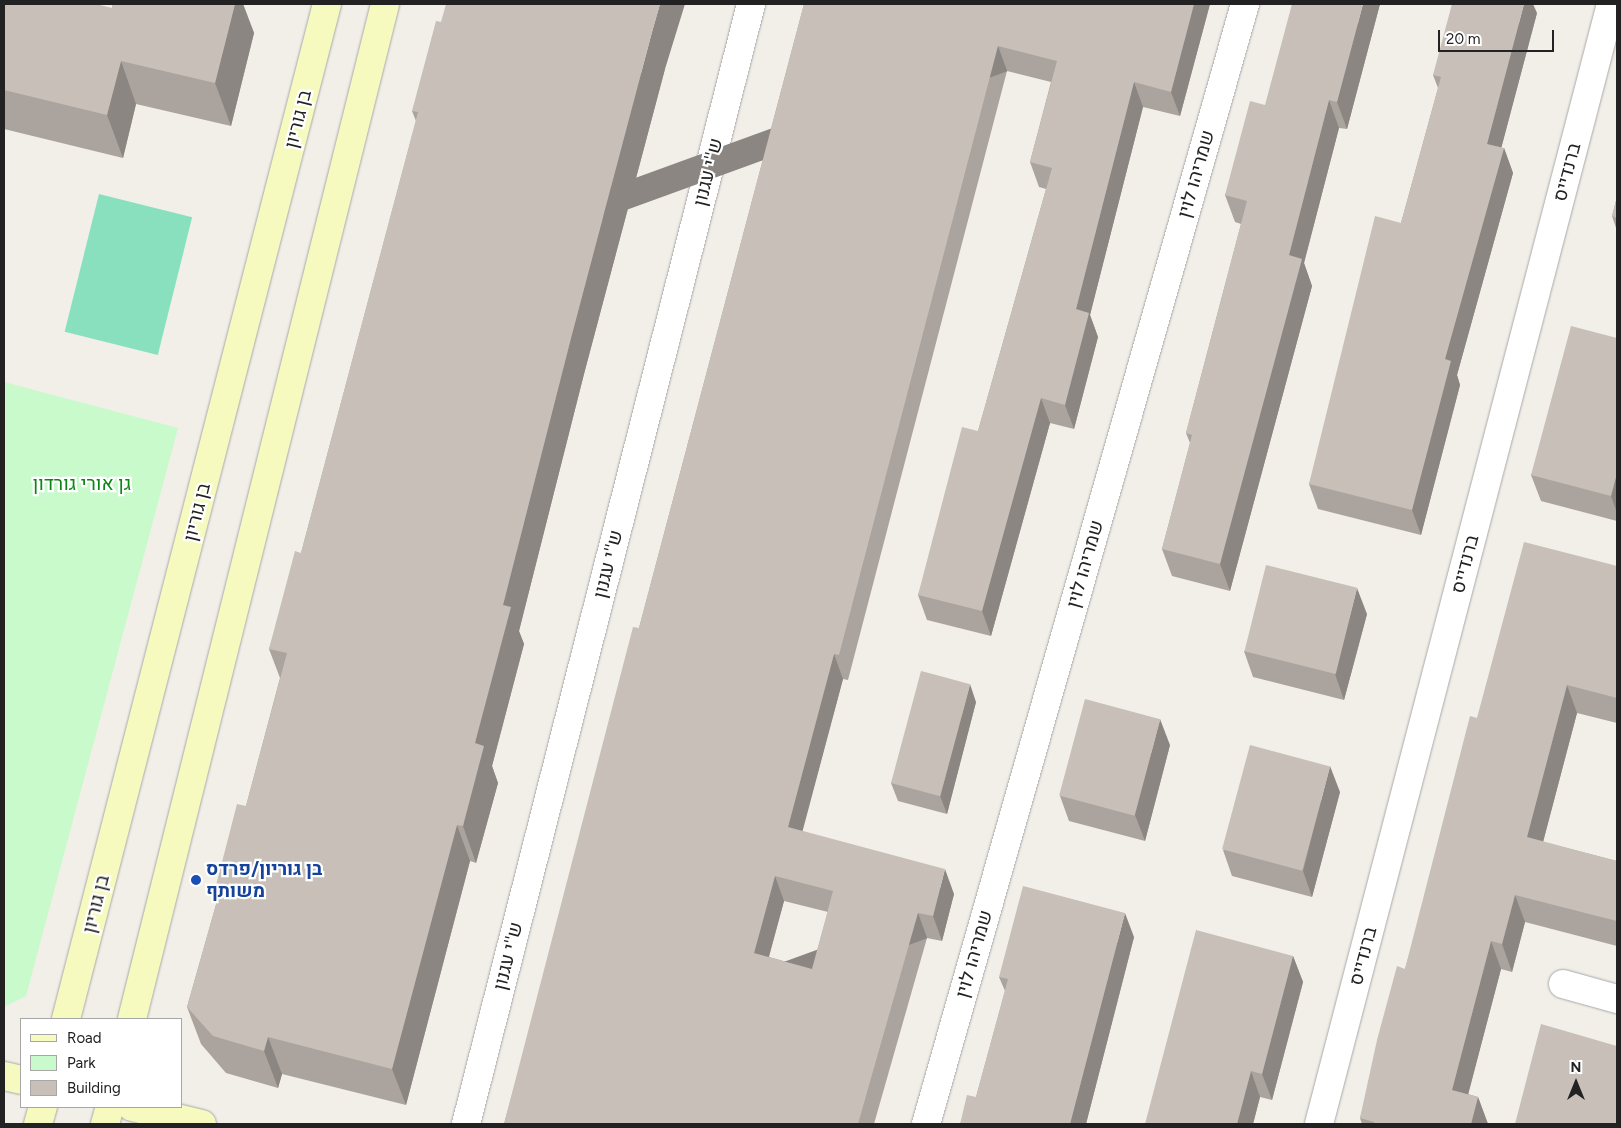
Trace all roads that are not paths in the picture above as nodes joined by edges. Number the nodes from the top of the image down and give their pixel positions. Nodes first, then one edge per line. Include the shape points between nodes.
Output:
1 (328, 4) edge
2 (385, 4) edge
3 (751, 4) edge
4 (1245, 4) edge
5 (1611, 4) edge
6 (1563, 984) dead end
7 (1617, 999) edge
8 (66, 1018) edge
9 (132, 1018) edge
10 (4, 1076) edge
11 (20, 1080) edge
12 (43, 1108) edge
13 (110, 1108) edge
14 (136, 1108) edge
15 (38, 1124) edge
16 (105, 1124) edge
17 (202, 1124) edge
18 (466, 1124) edge
19 (926, 1124) edge
20 (1319, 1124) edge

1 - 8 main road, בן גוריון
2 - 9 main road
3 - 18 street, ש''י עגנון
4 - 19 street, שמריהו לוין
5 - 20 street, ברנדייס
6 - 7 street
10 - 11 main road
12 - 15 main road
13 - 16 main road
14 - 17 main road

